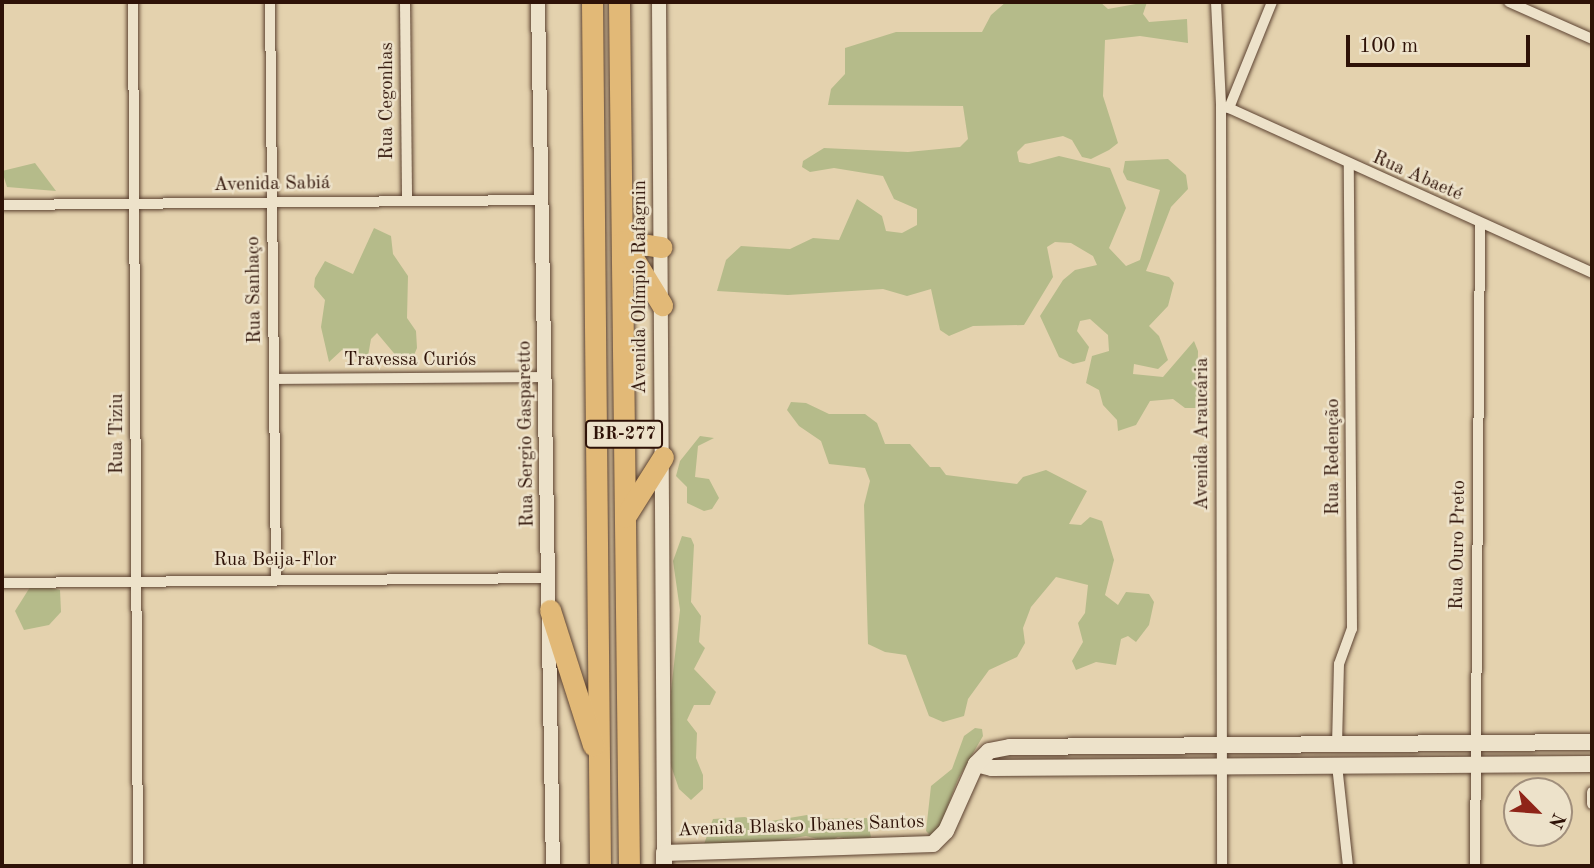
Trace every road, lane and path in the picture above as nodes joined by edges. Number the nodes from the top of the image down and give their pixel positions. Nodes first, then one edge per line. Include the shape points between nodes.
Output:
1 (133, 2) edge
2 (270, 2) edge
3 (405, 2) edge
4 (538, 2) edge
5 (592, 2) edge
6 (619, 2) edge
7 (659, 2) edge
8 (1216, 2) edge
9 (1272, 2) edge
10 (1509, 2) edge
11 (1592, 38) edge
12 (1225, 107) junction
13 (1349, 166) junction
14 (543, 200) junction
15 (407, 201) junction
16 (272, 202) junction
17 (134, 204) junction
18 (2, 205) edge
19 (1480, 224) junction
20 (623, 241) junction
21 (663, 247) junction
22 (1592, 272) edge
23 (662, 305) junction
24 (546, 377) junction
25 (274, 379) junction
26 (663, 457) junction
27 (625, 517) junction
28 (276, 578) junction
29 (549, 578) junction
30 (136, 579) junction
31 (2, 583) edge
32 (550, 611) junction
33 (1592, 742) edge
34 (1473, 743) junction
35 (1220, 745) junction
36 (1337, 745) junction
37 (1367, 745) junction
38 (1474, 763) junction
39 (975, 764) junction
40 (1592, 764) edge
41 (600, 765) junction
42 (1219, 765) junction
43 (1337, 765) junction
44 (1367, 766) junction
45 (1592, 792) edge
46 (1592, 804) edge
47 (664, 860) edge
48 (138, 866) edge
49 (553, 866) edge
50 (600, 866) edge
51 (629, 866) edge
52 (1222, 866) edge
53 (1348, 866) edge
54 (1475, 866) edge

1 - 17 street, Rua Tiziu
2 - 16 street, Rua Sanhaço
3 - 15 street, Rua Cegonhas
4 - 14 street, Rua Sergio Gasparetto
5 - 41 highway, BR-277
6 - 20 highway, BR-277
7 - 21 street, Avenida Olímpio Rafagnin
8 - 12 street, Avenida Araucária
9 - 12 street
10 - 11 street
12 - 13 street, Rua Abaeté
12 - 35 street, Avenida Araucária
13 - 19 street, Rua Abaeté
13 - 36 street, Rua Redenção via 1352,629 1339,664
14 - 15 street, Avenida Sabiá
14 - 24 street, Rua Sergio Gasparetto
15 - 16 street, Avenida Sabiá
16 - 17 street, Avenida Sabiá
16 - 25 street, Rua Sanhaço
17 - 18 street, Avenida Sabiá
17 - 30 street, Rua Tiziu
19 - 22 street, Rua Abaeté
19 - 34 street, Rua Ouro Preto
20 - 21 highway
20 - 23 highway
20 - 27 highway, BR-277
21 - 23 street, Avenida Olímpio Rafagnin
23 - 26 street, Avenida Olímpio Rafagnin
24 - 25 street, Travessa Curiós
24 - 29 street, Rua Sergio Gasparetto
25 - 28 street, Rua Sanhaço
26 - 27 highway
26 - 47 street, Avenida Olímpio Rafagnin
27 - 51 highway, BR-277
28 - 29 street, Rua Beija-Flor
28 - 30 street, Rua Beija-Flor
29 - 32 street, Rua Sergio Gasparetto
30 - 31 street, Rua Beija-Flor
30 - 48 street, Rua Tiziu
32 - 41 highway
32 - 49 street, Rua Sergio Gasparetto
33 - 34 main road
34 - 37 main road
34 - 38 street, Rua Ouro Preto
35 - 36 main road
35 - 39 main road via 1010,747 989,751
35 - 42 street, Avenida Araucária
36 - 37 main road
37 - 44 main road
38 - 40 main road
38 - 44 main road
38 - 54 street, Rua Ouro Preto
39 - 42 main road via 992,768
39 - 47 main road, Avenida Blasko Ibanes Santos via 946,831 933,844
41 - 50 highway, BR-277
42 - 43 main road
42 - 52 street, Avenida Araucária
43 - 44 main road
43 - 53 street
45 - 46 street

